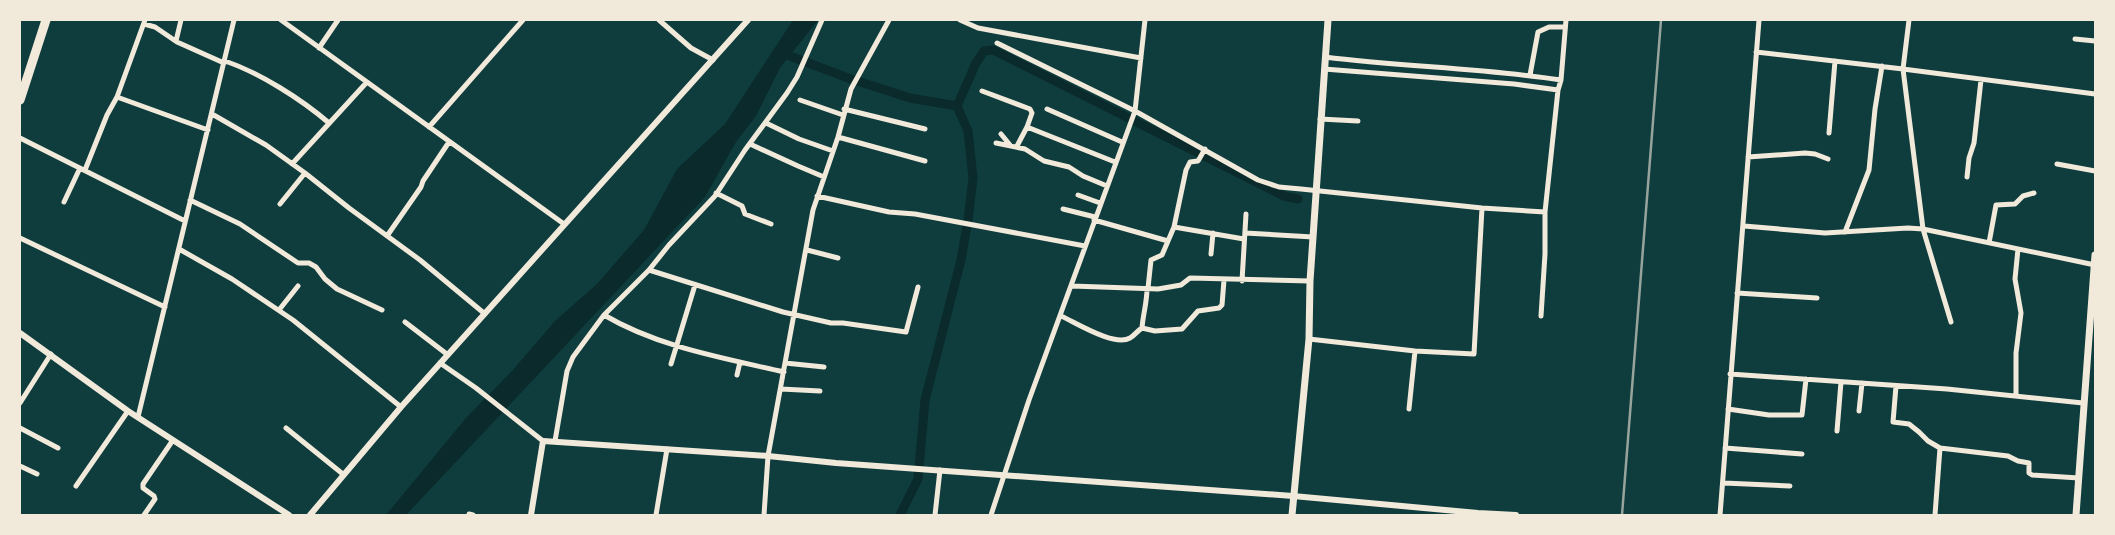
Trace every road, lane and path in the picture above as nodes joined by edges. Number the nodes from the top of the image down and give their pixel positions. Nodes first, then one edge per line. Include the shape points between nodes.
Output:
1 (46, 20) edge
2 (181, 20) edge
3 (234, 20) edge
4 (281, 20) edge
5 (338, 20) edge
6 (523, 20) edge
7 (659, 20) edge
8 (748, 20) edge
9 (822, 20) edge
10 (889, 20) edge
11 (960, 20) edge
12 (1145, 20) edge
13 (1328, 20) edge
14 (1566, 20) edge
15 (1759, 20) edge
16 (1910, 20) edge
17 (145, 22) edge
18 (1565, 26) junction
19 (2075, 39) dead end
20 (176, 41) junction
21 (2095, 41) edge
22 (997, 43) dead end
23 (319, 48) junction
24 (1756, 52) junction
25 (1325, 57) junction
26 (1141, 58) junction
27 (713, 60) junction
28 (1835, 61) junction
29 (224, 62) junction
30 (1882, 66) junction
31 (1432, 68) junction
32 (1903, 68) junction
33 (1324, 69) junction
34 (1530, 75) junction
35 (1431, 77) junction
36 (1561, 80) junction
37 (1981, 80) junction
38 (368, 82) junction
39 (22, 84) edge
40 (1558, 90) junction
41 (982, 92) dead end
42 (2095, 94) edge
43 (117, 97) junction
44 (20, 100) edge
45 (800, 100) dead end
46 (1047, 109) dead end
47 (844, 112) junction
48 (1134, 112) junction
49 (212, 114) junction
50 (1320, 119) junction
51 (1358, 121) dead end
52 (766, 123) junction
53 (329, 124) junction
54 (428, 127) junction
55 (1027, 127) junction
56 (925, 129) dead end
57 (208, 130) junction
58 (1828, 133) dead end
59 (1001, 134) dead end
60 (838, 137) junction
61 (20, 138) edge
62 (449, 142) junction
63 (996, 142) dead end
64 (1122, 142) junction
65 (750, 144) junction
66 (1011, 145) junction
67 (1017, 146) junction
68 (1205, 149) junction
69 (833, 151) junction
70 (1748, 157) junction
71 (1828, 159) dead end
72 (925, 160) dead end
73 (1115, 162) junction
74 (292, 164) junction
75 (2057, 164) dead end
76 (83, 169) junction
77 (2095, 171) edge
78 (305, 173) junction
79 (824, 177) junction
80 (1967, 177) dead end
81 (1107, 186) junction
82 (1317, 190) junction
83 (2034, 193) dead end
84 (716, 194) junction
85 (1078, 195) dead end
86 (817, 196) junction
87 (190, 200) junction
88 (64, 202) dead end
89 (1100, 203) junction
90 (280, 204) dead end
91 (1482, 208) junction
92 (1063, 209) dead end
93 (1545, 212) junction
94 (1246, 214) dead end
95 (1095, 218) junction
96 (185, 221) junction
97 (564, 224) junction
98 (771, 224) dead end
99 (1744, 226) junction
100 (1174, 227) junction
101 (1923, 229) junction
102 (1845, 232) junction
103 (1213, 233) junction
104 (387, 236) junction
105 (1244, 236) junction
106 (1313, 237) junction
107 (20, 238) edge
108 (1168, 241) junction
109 (1989, 243) junction
110 (1085, 246) junction
111 (179, 249) junction
112 (2018, 249) junction
113 (807, 250) junction
114 (1211, 254) dead end
115 (2095, 255) edge
116 (838, 258) dead end
117 (2095, 264) edge
118 (650, 270) junction
119 (1224, 280) junction
120 (1242, 280) junction
121 (1310, 281) junction
122 (695, 285) junction
123 (298, 286) dead end
124 (1072, 286) junction
125 (918, 287) dead end
126 (1148, 288) junction
127 (1737, 293) junction
128 (1817, 298) dead end
129 (165, 307) junction
130 (279, 310) junction
131 (382, 310) dead end
132 (485, 314) junction
133 (604, 315) junction
134 (795, 315) junction
135 (2092, 315) edge
136 (1061, 316) junction
137 (1541, 316) dead end
138 (405, 322) dead end
139 (1951, 322) dead end
140 (1142, 328) junction
141 (20, 333) edge
142 (1309, 339) junction
143 (676, 344) junction
144 (1415, 351) junction
145 (51, 354) junction
146 (448, 355) junction
147 (740, 362) junction
148 (440, 363) junction
149 (785, 363) junction
150 (671, 364) dead end
151 (824, 367) dead end
152 (784, 372) junction
153 (1730, 374) junction
154 (737, 375) dead end
155 (1806, 379) junction
156 (1842, 382) junction
157 (1862, 383) junction
158 (1896, 386) junction
159 (781, 389) junction
160 (820, 392) dead end
161 (2016, 395) junction
162 (20, 403) edge
163 (2083, 403) junction
164 (401, 408) junction
165 (1409, 408) dead end
166 (1728, 409) junction
167 (128, 411) junction
168 (1860, 412) dead end
169 (138, 417) junction
170 (20, 428) edge
171 (286, 428) dead end
172 (1837, 431) dead end
173 (173, 440) junction
174 (543, 441) junction
175 (555, 441) junction
176 (58, 448) dead end
177 (1725, 448) junction
178 (1940, 448) junction
179 (668, 449) junction
180 (1802, 454) dead end
181 (768, 456) junction
182 (20, 466) edge
183 (940, 470) junction
184 (37, 474) dead end
185 (1004, 474) junction
186 (344, 475) junction
187 (2079, 478) junction
188 (1724, 483) junction
189 (76, 486) dead end
190 (1790, 486) dead end
191 (1293, 496) junction
192 (1471, 514) edge
193 (145, 515) edge
194 (289, 515) edge
195 (310, 515) edge
196 (531, 515) edge
197 (656, 515) edge
198 (764, 515) edge
199 (934, 515) edge
200 (991, 515) edge
201 (1292, 515) edge
202 (1516, 515) edge
203 (1720, 515) edge
204 (1935, 515) edge
205 (2076, 515) edge

1 - 39 highway
2 - 20 street
3 - 29 street
4 - 23 street
5 - 23 street
6 - 54 street
7 - 27 street via 691,48
8 - 27 street
9 - 52 street via 797,77
10 - 47 street via 858,74
11 - 26 street via 978,28
12 - 26 street
13 - 25 main road
14 - 18 street
15 - 24 street
16 - 32 street
17 - 20 street
17 - 43 street
18 - 34 street via 1538,32
18 - 36 street
19 - 21 street
20 - 29 street
22 - 48 street
23 - 38 street
24 - 28 street
24 - 70 street
25 - 31 street
25 - 33 main road
26 - 48 street
27 - 97 street
28 - 30 street
28 - 58 street
29 - 49 street
29 - 53 street via 248,70 315,111
30 - 32 street
30 - 102 street via 1869,170
31 - 34 street
31 - 35 street
32 - 37 street
32 - 101 street
33 - 35 street
33 - 50 main road
34 - 36 street
35 - 40 street
36 - 40 street
37 - 42 street
37 - 80 street
38 - 53 street
38 - 54 street
39 - 44 highway
40 - 93 street
41 - 55 street via 1030,109 1032,113
43 - 57 street
43 - 76 street
45 - 47 street
46 - 64 street
47 - 56 street
47 - 60 street
48 - 64 street
48 - 68 street
49 - 57 street
49 - 74 street
50 - 51 street
50 - 82 main road
52 - 65 street
52 - 69 street
53 - 74 street
54 - 62 street
55 - 67 street
55 - 73 street
57 - 87 street
59 - 66 street
60 - 69 street
60 - 72 street
61 - 76 street
62 - 97 street
62 - 104 street
63 - 66 street
64 - 73 street
65 - 79 street
65 - 84 street
66 - 67 street
67 - 81 street via 1033,152 1044,161 1069,167
68 - 82 street via 1258,180
68 - 100 street via 1198,161 1190,162 1186,170
69 - 79 street
70 - 71 street via 1806,153
70 - 99 street
73 - 81 street
74 - 78 street
75 - 77 street
76 - 88 street
76 - 96 street
78 - 90 street
78 - 104 street
79 - 86 street
81 - 89 street
82 - 91 street
82 - 106 main road
83 - 109 street via 2023,196 2014,204 1996,205
84 - 98 street via 742,206 743,213
84 - 118 street
85 - 89 street
86 - 110 street via 889,212
86 - 113 street
87 - 96 street
87 - 131 street via 240,224 298,263 309,262 316,266 337,289
89 - 95 street
91 - 93 street
91 - 144 street via 1474,354
92 - 95 street
93 - 137 street
94 - 105 street
95 - 108 street
95 - 110 street
96 - 111 street
97 - 132 street
99 - 102 street
99 - 127 street
100 - 103 street
100 - 108 street
101 - 102 street
101 - 109 street
101 - 139 street
103 - 105 street via 1228,237
103 - 114 street
104 - 132 street
105 - 106 street
105 - 120 street
106 - 121 main road
107 - 129 street
108 - 126 street via 1162,255 1151,260
109 - 112 street
110 - 124 street
111 - 129 street
111 - 130 street
112 - 117 street
112 - 161 street via 2015,279 2021,313
113 - 116 street
113 - 134 street
115 - 117 main road
117 - 135 main road
118 - 122 street
118 - 133 street
119 - 120 street
119 - 126 street via 1190,278 1173,287
119 - 140 street via 1222,305 1198,310 1184,329 1160,331
120 - 121 street
121 - 142 main road
122 - 134 street
122 - 143 street
123 - 130 street
124 - 126 street
124 - 136 street
125 - 134 street via 906,332
126 - 140 street
127 - 128 street
127 - 153 street
129 - 169 street
130 - 164 street
132 - 146 street
133 - 143 street via 622,326
133 - 175 street via 569,364
134 - 149 street
135 - 163 main road
136 - 140 street via 1110,338 1126,339
136 - 185 street
138 - 146 street
141 - 145 street
142 - 144 street
142 - 191 main road
143 - 147 street
143 - 150 street
144 - 165 street
145 - 162 street
145 - 167 street
146 - 148 street
147 - 152 street
147 - 154 street
148 - 164 street
148 - 174 street
149 - 151 street
149 - 152 street
152 - 159 street
153 - 155 street
153 - 166 street
155 - 156 street
155 - 166 street via 1802,415 1769,415
156 - 157 street
156 - 172 street
157 - 158 street
157 - 168 street
158 - 161 street
158 - 178 street via 1893,422 1909,424
159 - 160 street
159 - 181 street
161 - 163 street
163 - 187 main road
164 - 186 street
166 - 177 street
167 - 169 street
167 - 189 street
169 - 173 street
170 - 176 street
171 - 186 street
173 - 193 street via 143,484 143,488 155,498
173 - 194 street
174 - 175 street
174 - 196 street
175 - 179 street
177 - 180 street
177 - 188 street
178 - 187 street via 2008,456 2030,464 2029,473 2032,475
178 - 204 street
179 - 181 street
179 - 197 street
181 - 183 street
181 - 198 street
182 - 184 street
183 - 185 street
183 - 199 street
185 - 191 street
185 - 200 street
186 - 195 street
187 - 205 main road
188 - 190 street
188 - 203 street
191 - 192 street
191 - 201 main road
192 - 202 street

